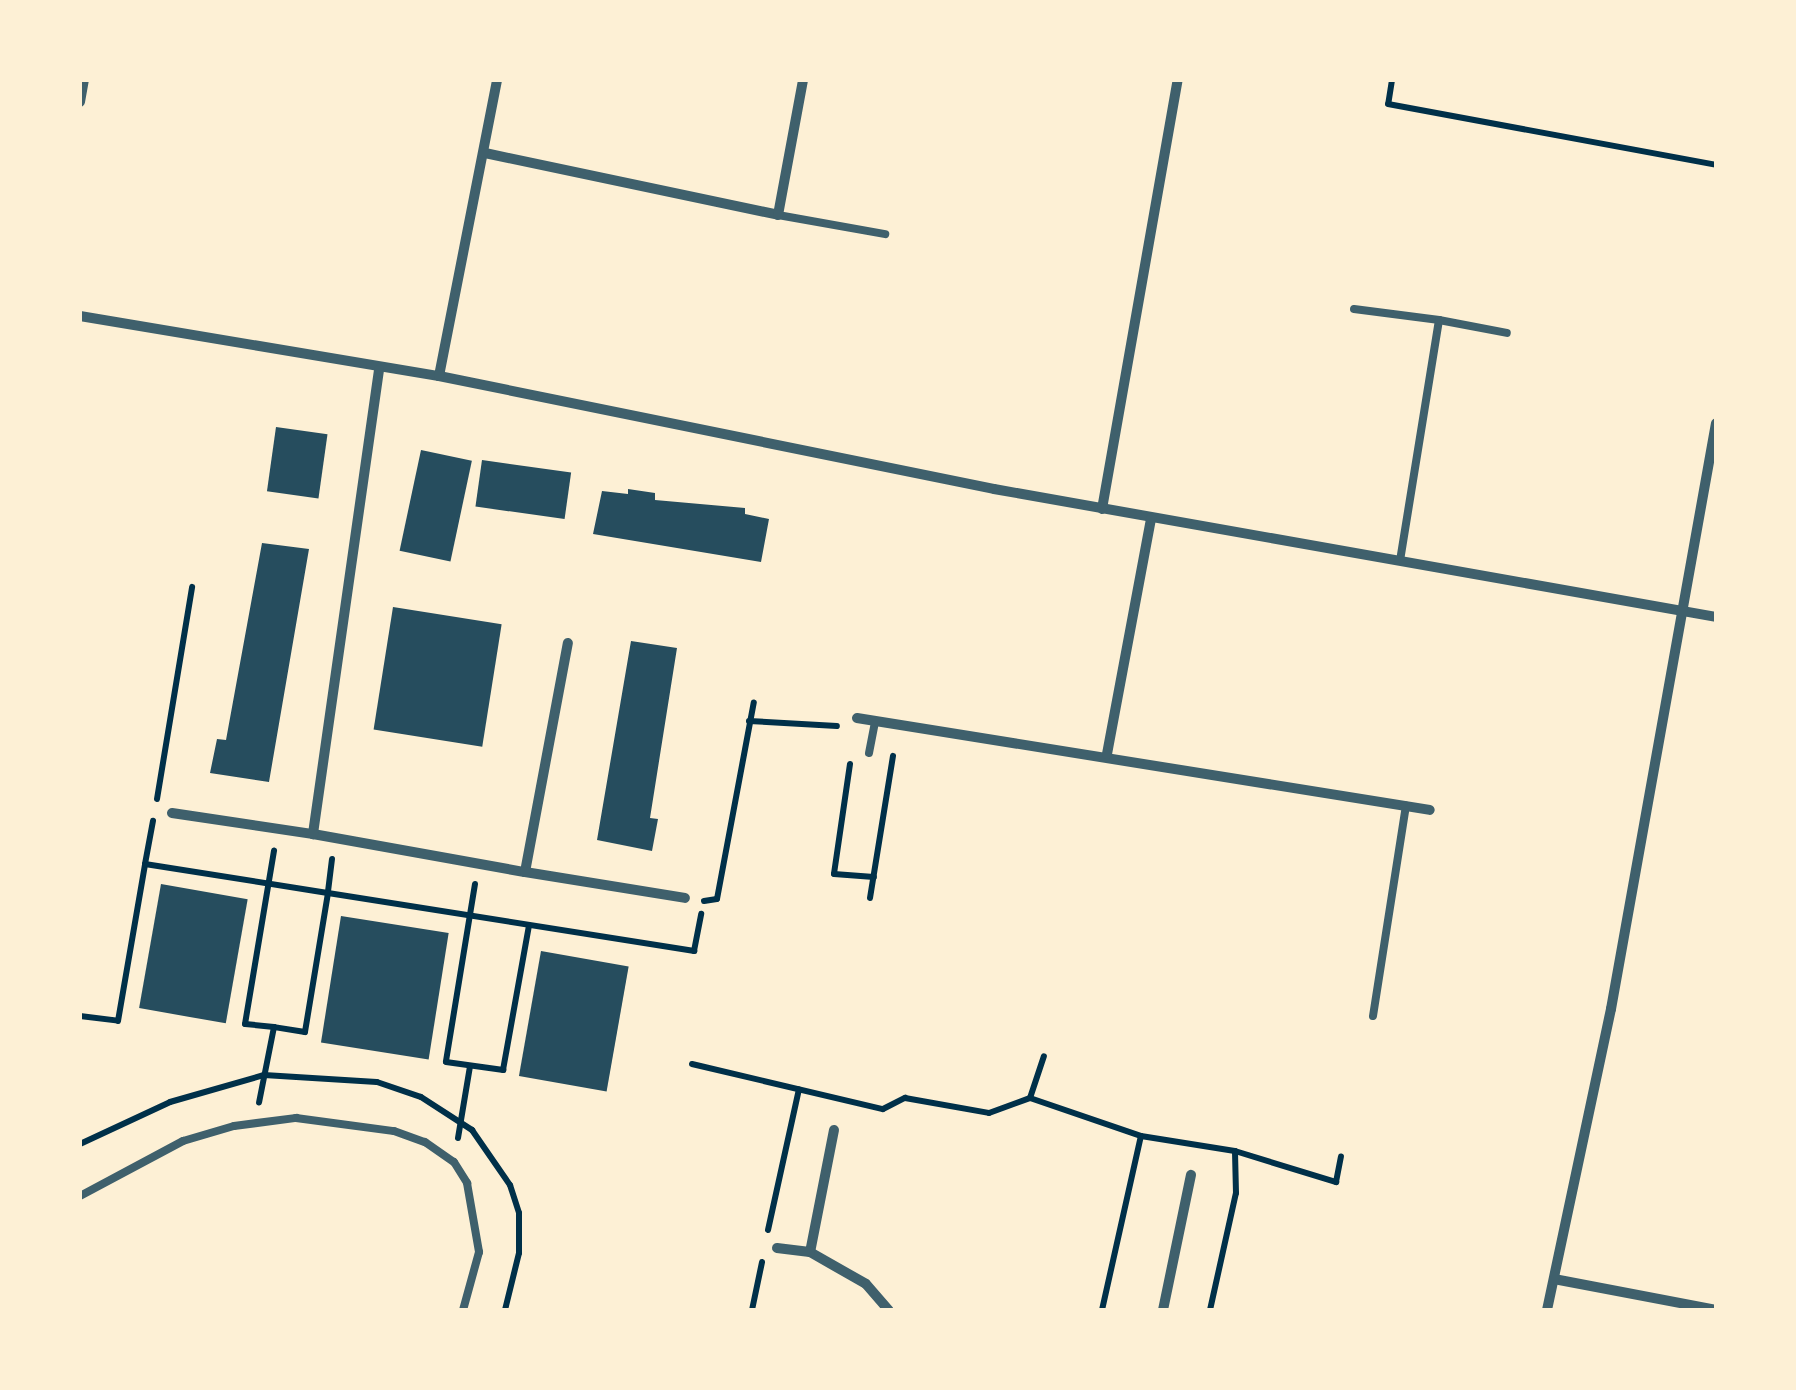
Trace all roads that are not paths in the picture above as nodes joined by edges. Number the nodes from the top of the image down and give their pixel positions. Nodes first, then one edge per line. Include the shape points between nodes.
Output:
1 (84, 80) edge
2 (497, 80) edge
3 (803, 80) edge
4 (1178, 80) edge
5 (80, 102) edge
6 (485, 153) junction
7 (778, 214) junction
8 (885, 234) dead end
9 (1354, 309) dead end
10 (80, 316) edge
11 (1439, 320) junction
12 (1507, 333) dead end
13 (379, 370) junction
14 (439, 376) junction
15 (1716, 423) edge
16 (1102, 508) junction
17 (1151, 518) junction
18 (1400, 561) junction
19 (1682, 612) junction
20 (1716, 617) edge
21 (568, 643) dead end
22 (857, 718) road end
23 (875, 721) junction
24 (870, 753) dead end
25 (1106, 754) junction
26 (1406, 806) junction
27 (1430, 810) dead end
28 (172, 812) dead end
29 (313, 834) junction
30 (526, 872) junction
31 (685, 898) road end
32 (1372, 1016) dead end
33 (834, 1130) dead end
34 (1191, 1175) dead end
35 (80, 1196) edge
36 (777, 1248) dead end
37 (810, 1252) junction
38 (1554, 1279) junction
39 (463, 1310) edge
40 (889, 1310) edge
41 (1162, 1310) edge
42 (1548, 1310) edge
43 (1716, 1310) edge

1 - 5 street
2 - 6 street
3 - 7 street
4 - 16 street
6 - 7 street
6 - 14 street
7 - 8 lane
9 - 11 lane
10 - 13 street
11 - 12 lane
11 - 18 lane
13 - 14 street
13 - 29 street
14 - 16 street
15 - 19 street
16 - 17 street
17 - 18 street
17 - 25 street
18 - 19 street
19 - 20 street
19 - 38 street via 1611,1009
21 - 30 street
22 - 23 street
23 - 24 lane
23 - 25 street
25 - 26 street
26 - 27 street
26 - 32 lane
28 - 29 street
29 - 30 street
30 - 31 street
33 - 37 street
34 - 41 street
35 - 39 lane via 182,1141 296,1118 360,1122 425,1142 454,1162 478,1214 479,1252
36 - 37 street
37 - 40 street via 866,1284
38 - 42 street
38 - 43 street

